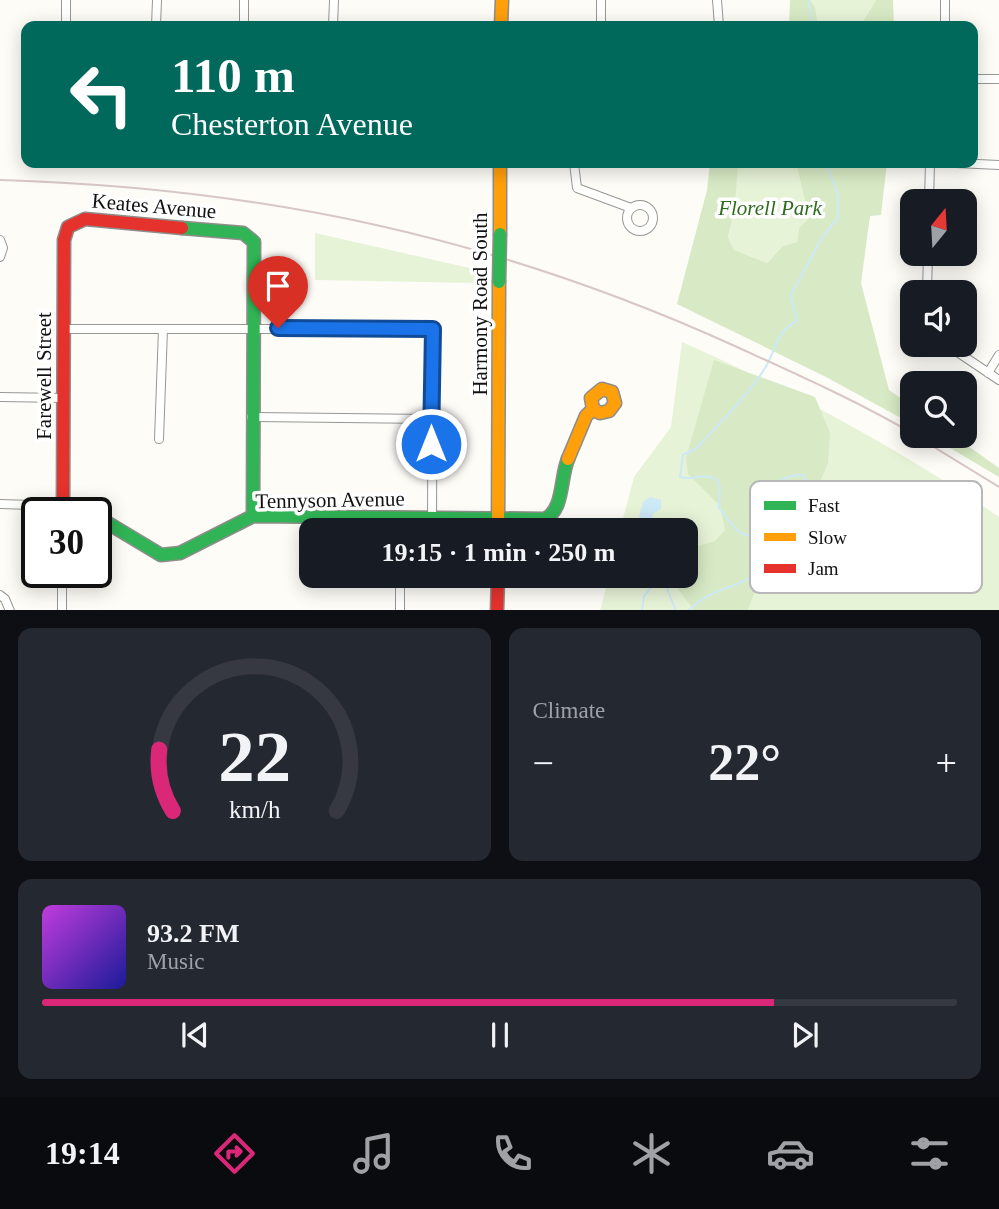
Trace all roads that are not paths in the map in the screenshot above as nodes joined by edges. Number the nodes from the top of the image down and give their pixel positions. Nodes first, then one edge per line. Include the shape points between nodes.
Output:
1 (66, 0) edge
2 (157, 0) edge
3 (244, 0) edge
4 (334, 0) edge
5 (502, 0) edge
6 (601, 0) edge
7 (717, 0) edge
8 (946, 0) edge
9 (66, 21) edge
10 (156, 21) edge
11 (244, 21) edge
12 (333, 21) edge
13 (501, 21) edge
14 (601, 21) edge
15 (719, 21) edge
16 (945, 21) edge
17 (978, 79) edge
18 (999, 79) edge
19 (978, 164) edge
20 (999, 165) edge
21 (500, 168) edge
22 (574, 168) edge
23 (930, 168) edge
24 (929, 189) edge
25 (631, 208) dead end
26 (0, 240) edge
27 (64, 240) joint
28 (0, 257) edge
29 (253, 328) junction
30 (64, 329) junction
31 (163, 329) junction
32 (999, 355) edge
33 (965, 357) edge
34 (988, 373) junction
35 (999, 380) edge
36 (0, 397) edge
37 (64, 398) junction
38 (593, 409) dead end
39 (251, 417) junction
40 (430, 419) junction
41 (159, 439) dead end
42 (63, 497) edge
43 (0, 504) edge
44 (21, 506) edge
45 (253, 516) junction
46 (432, 518) edge
47 (498, 518) edge
48 (547, 518) edge
49 (299, 519) edge
50 (112, 526) edge
51 (62, 588) edge
52 (400, 588) edge
53 (498, 588) edge
54 (0, 595) edge
55 (10, 610) edge
56 (62, 610) edge
57 (400, 610) edge
58 (498, 610) edge

1 - 9 street
2 - 10 street
3 - 11 street
4 - 12 street
5 - 13 street
6 - 14 street
7 - 15 street
8 - 16 street
17 - 18 street
19 - 20 street
21 - 47 street, Harmony Road South, bridge
22 - 25 street via 577,188
23 - 24 street
26 - 28 street
27 - 29 street, Keates Avenue via 73,222 85,219 243,233 255,247
27 - 30 street, Farewell Street
29 - 31 street
29 - 39 street
29 - 40 street via 433,329
30 - 31 street
30 - 37 street, Farewell Street
31 - 41 street
32 - 34 street
33 - 34 street
34 - 35 street
36 - 37 street
37 - 42 street, Farewell Street
38 - 48 street, Tennyson Avenue via 571,449 553,515
39 - 40 street
39 - 45 street
40 - 46 street
43 - 44 street
45 - 49 street, Tennyson Avenue
45 - 50 street, Tennyson Avenue via 169,556
51 - 56 street
52 - 57 street
53 - 58 street
54 - 55 street

